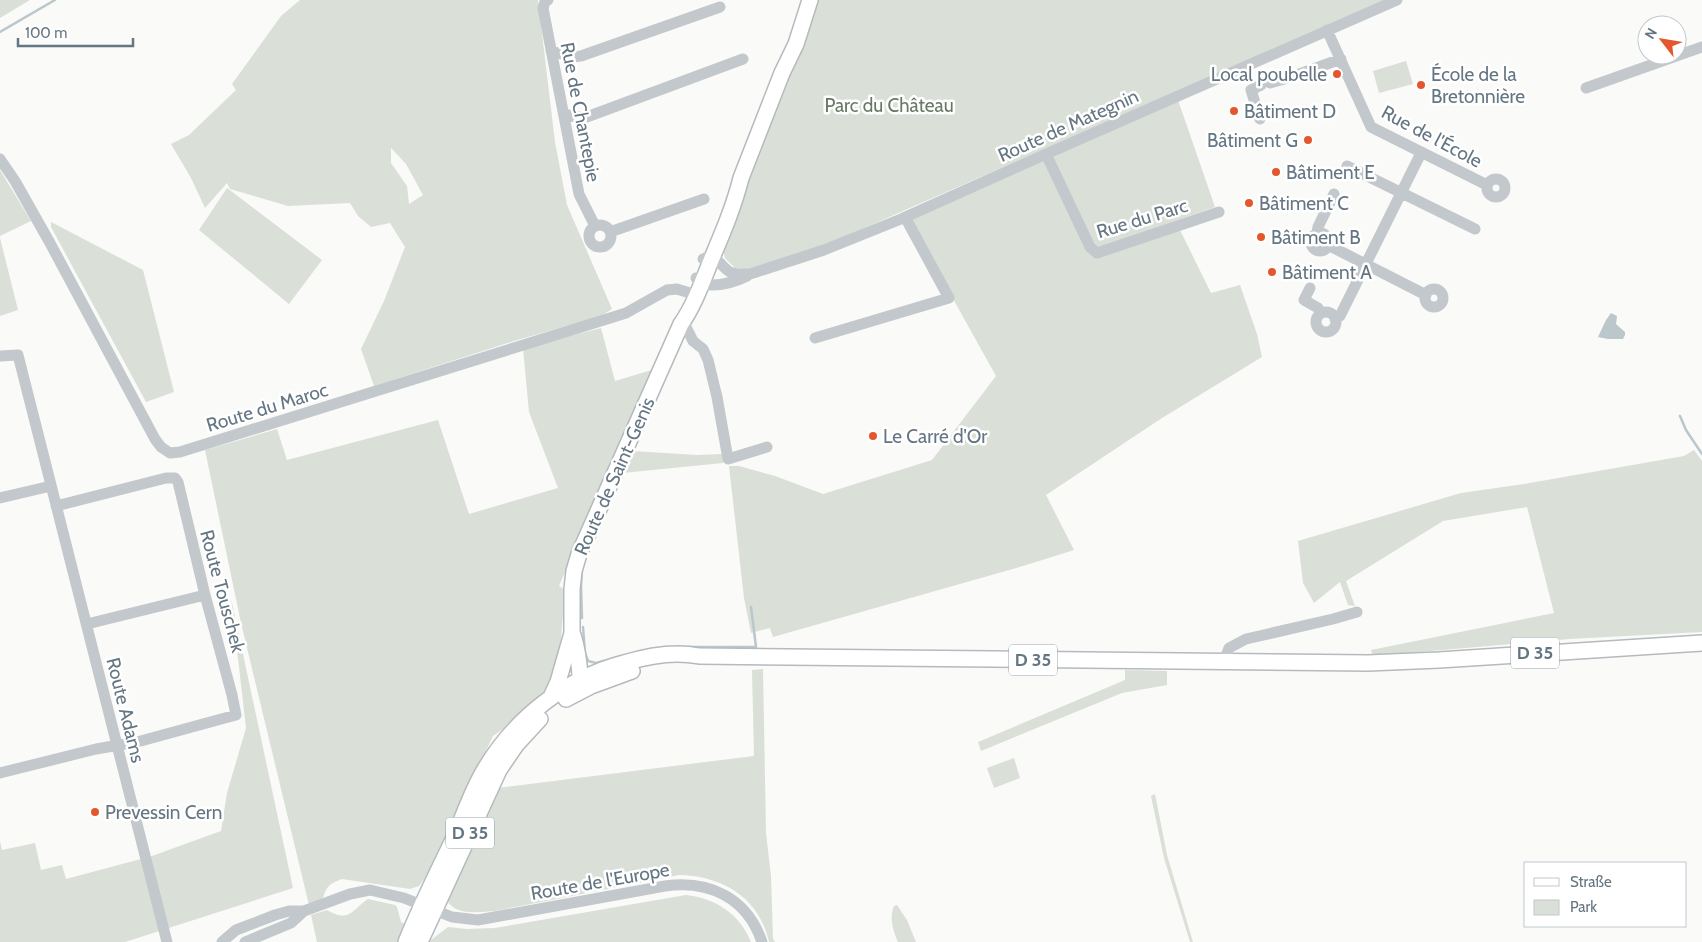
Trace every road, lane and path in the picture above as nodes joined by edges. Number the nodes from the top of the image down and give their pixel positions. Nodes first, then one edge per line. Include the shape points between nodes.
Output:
1 (803, 0) edge
2 (810, 0) edge
3 (1396, 0) edge
4 (547, 1) edge
5 (720, 7) dead end
6 (1327, 30) junction
7 (1702, 47) edge
8 (551, 51) junction
9 (743, 59) dead end
10 (1341, 59) junction
11 (782, 73) junction
12 (1586, 88) dead end
13 (564, 114) junction
14 (1260, 119) dead end
15 (1421, 153) junction
16 (1046, 154) junction
17 (0, 159) edge
18 (1347, 166) dead end
19 (1487, 185) dead end
20 (1402, 193) junction
21 (1334, 194) dead end
22 (704, 199) dead end
23 (1219, 212) dead end
24 (905, 217) junction
25 (595, 226) junction
26 (1475, 229) dead end
27 (610, 232) junction
28 (708, 258) junction
29 (1366, 265) junction
30 (750, 274) junction
31 (696, 288) junction
32 (1310, 288) dead end
33 (1426, 295) dead end
34 (1321, 313) junction
35 (1335, 320) junction
36 (682, 324) junction
37 (815, 338) dead end
38 (692, 341) junction
39 (674, 342) junction
40 (0, 356) edge
41 (767, 447) dead end
42 (51, 486) junction
43 (0, 498) edge
44 (56, 506) junction
45 (205, 596) junction
46 (1357, 612) dead end
47 (87, 624) junction
48 (572, 633) junction
49 (1702, 643) edge
50 (1225, 662) junction
51 (562, 670) junction
52 (576, 686) junction
53 (551, 698) junction
54 (117, 746) junction
55 (0, 773) edge
56 (428, 908) junction
57 (304, 912) junction
58 (167, 942) edge
59 (222, 942) edge
60 (245, 942) edge
61 (406, 942) edge
62 (420, 942) edge
63 (762, 942) edge

1 - 11 main road, Route de Saint-Genis
2 - 11 main road, Route de Saint-Genis via 796,44
3 - 6 street, Route de Mategnin
4 - 8 street, Rue de Chantepie via 543,8
5 - 8 street via 581,56
6 - 10 street, Rue de l'École
6 - 16 street, Route de Mategnin
7 - 12 street
8 - 13 street, Rue de Chantepie
9 - 13 street via 584,118
10 - 14 street via 1251,90
10 - 15 street, Rue de l'École via 1371,127
11 - 28 main road, Route de Saint-Genis via 737,194
13 - 25 street, Rue de Chantepie via 579,194
15 - 19 street, Rue de l'École
15 - 20 street
16 - 23 street, Rue du Parc via 1090,247 1097,253
16 - 24 street, Route de Mategnin
17 - 31 street, Route du Maroc via 50,243 156,439 170,453 626,313 667,290
18 - 20 street
20 - 26 street
20 - 29 street
21 - 29 street via 1311,245 1320,251 1328,245
22 - 27 street
24 - 30 street, Route de Mategnin via 824,250
24 - 37 street via 950,298
25 - 27 street via 605,226
25 - 27 street via 589,237 595,246 603,247 608,243
28 - 30 street via 732,273
28 - 31 main road, Route de Saint-Genis
29 - 33 street
29 - 35 street
30 - 31 street, Route de Mategnin via 738,280
31 - 36 main road, Route de Saint-Genis via 689,313
32 - 34 street via 1304,300
34 - 35 street via 1331,313
34 - 35 street via 1316,322 1318,328 1324,331 1333,328
36 - 38 street via 690,332
36 - 39 main road, Route de Saint-Genis
38 - 39 street
38 - 41 street via 708,360 728,459
39 - 48 main road, Route de Saint-Genis via 576,562
40 - 42 street, Route Adams via 18,355
42 - 43 street
42 - 44 street, Route Adams
44 - 45 street, Route Touschek via 175,478
44 - 47 street, Route Adams
45 - 47 street
45 - 54 street, Route Touschek via 236,715
46 - 50 street via 1246,639 1230,648
47 - 54 street, Route Adams
48 - 51 main road, Route de Saint-Genis
48 - 52 main road, Route de Saint-Genis
49 - 50 main road, D 35 via 1401,662
50 - 52 main road, D 35 via 687,654 641,659 608,668
51 - 52 main road via 563,680
51 - 53 main road, Route de Saint-Genis
52 - 53 main road, D 35
52 - 56 main road, D 35 via 567,698 528,730 507,758
53 - 56 main road, D 35 via 510,734 484,770
54 - 55 street
54 - 58 street, Route Adams
56 - 57 street, Route de l'Europe via 400,896 370,890 350,894
56 - 61 main road, D 35
56 - 62 main road, D 35
56 - 63 street, Route de l'Europe via 452,917 478,920 665,886 693,885 714,890 735,902 750,918
57 - 59 street via 274,915 236,930
57 - 60 street via 291,923

